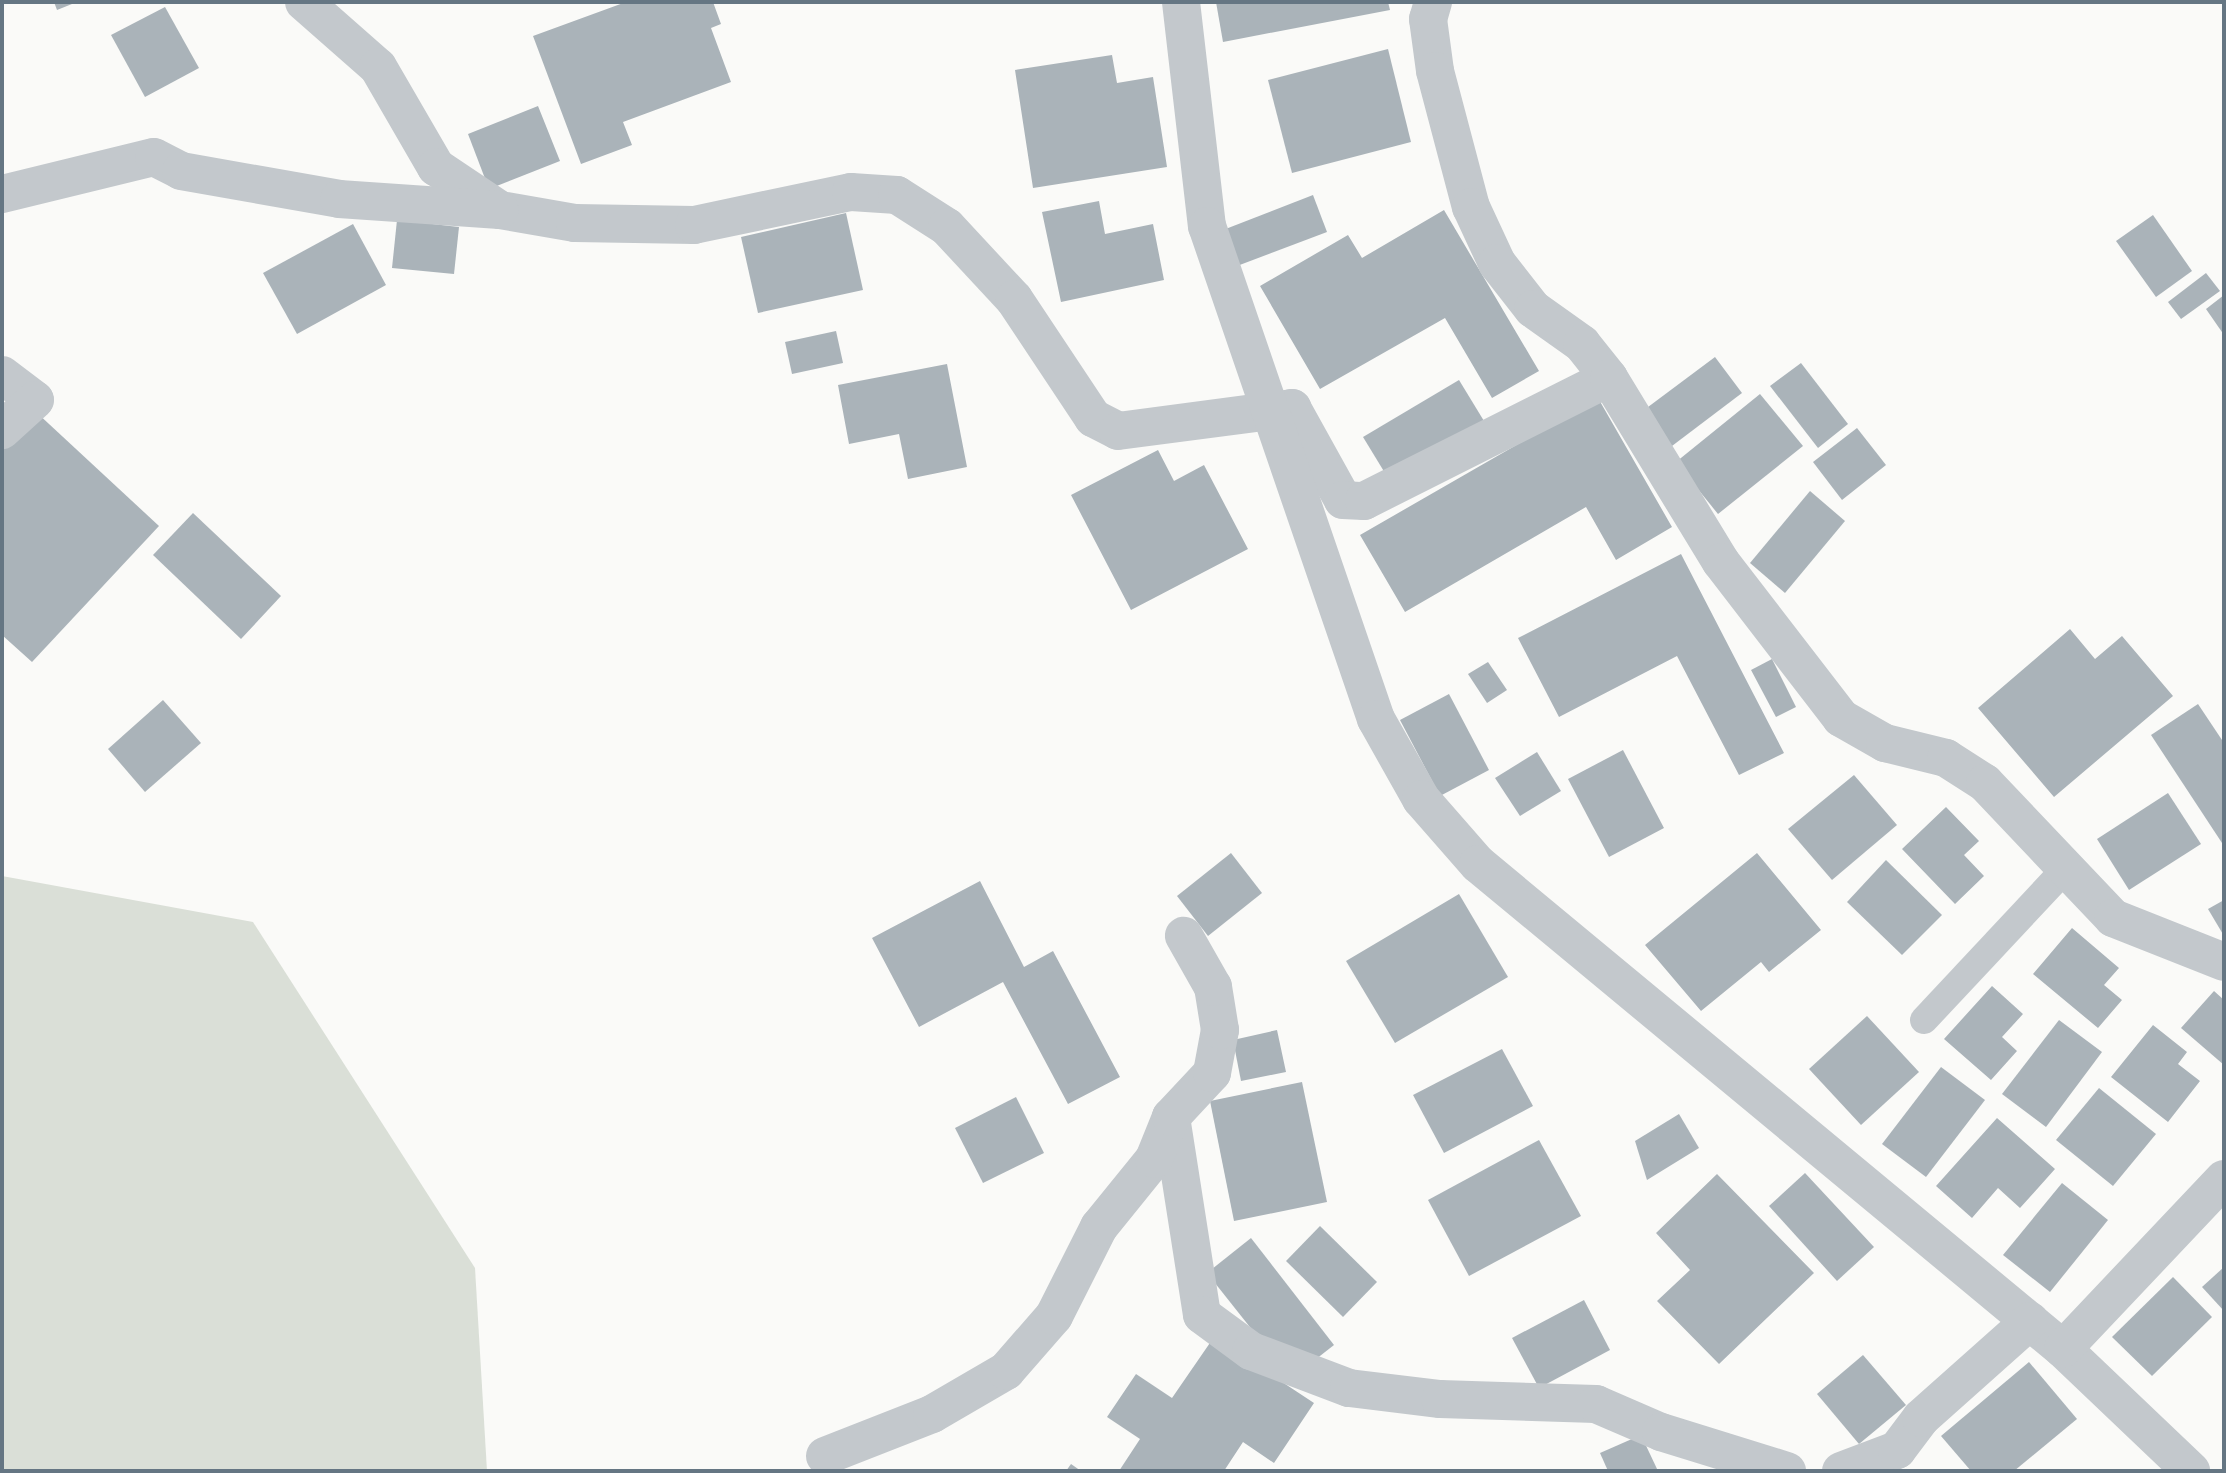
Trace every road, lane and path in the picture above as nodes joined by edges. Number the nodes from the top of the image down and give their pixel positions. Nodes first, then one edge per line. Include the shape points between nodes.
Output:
1 (304, 2) edge
2 (1181, 2) edge
3 (1433, 2) edge
4 (2, 194) edge
5 (500, 210) junction
6 (2, 375) edge
7 (1609, 378) junction
8 (1266, 407) junction
9 (2, 430) edge
10 (2066, 868) junction
11 (1184, 936) dead end
12 (2224, 962) edge
13 (1924, 1020) dead end
14 (1171, 1117) junction
15 (2224, 1178) edge
16 (2030, 1321) junction
17 (2063, 1349) junction
18 (825, 1456) dead end
19 (2172, 1464) edge
20 (1787, 1471) edge
21 (1841, 1471) edge

1 - 5 street via 378,67 436,167
2 - 8 street via 1207,226
3 - 7 street via 1428,19 1435,71 1471,207 1492,252 1533,309 1582,344
4 - 5 street via 154,157 181,172 339,199
5 - 8 street via 575,223 694,225 851,192 897,195 947,227 1014,299 1093,418 1118,431 1152,429
6 - 9 street via 35,400
7 - 8 street via 1364,501 1343,500 1292,408
7 - 10 street via 1721,562 1841,718 1885,743 1946,758 1985,783
8 - 16 street via 1376,719 1421,799 1478,864
10 - 12 street via 2113,918
10 - 13 lane
11 - 14 street via 1213,986 1220,1030 1212,1073
14 - 18 street via 1154,1159 1099,1227 1054,1316 1006,1371 932,1414
14 - 20 street via 1202,1315 1251,1350 1349,1388 1440,1399 1596,1404 1661,1432
15 - 17 street
16 - 17 street
16 - 21 street via 1921,1418 1897,1450
17 - 19 street

